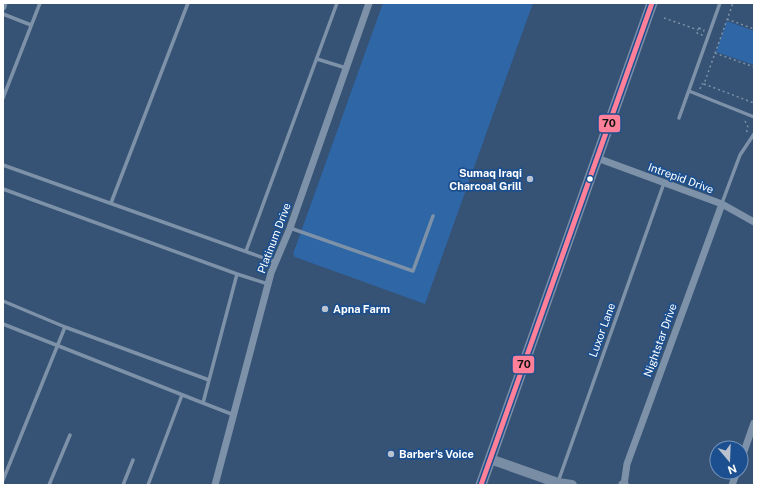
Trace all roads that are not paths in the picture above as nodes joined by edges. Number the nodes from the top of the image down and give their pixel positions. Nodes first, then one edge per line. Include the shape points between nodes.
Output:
1 (4, 3) edge
2 (40, 3) edge
3 (188, 3) edge
4 (338, 3) edge
5 (369, 3) edge
6 (652, 3) edge
7 (720, 3) edge
8 (3, 6) edge
9 (3, 14) edge
10 (31, 26) junction
11 (317, 59) junction
12 (346, 68) junction
13 (689, 91) junction
14 (3, 98) edge
15 (754, 117) edge
16 (679, 118) dead end
17 (754, 134) edge
18 (752, 139) edge
19 (597, 158) junction
20 (3, 165) edge
21 (664, 183) junction
22 (3, 189) edge
23 (111, 203) junction
24 (722, 204) junction
25 (433, 216) dead end
26 (754, 222) edge
27 (290, 228) junction
28 (246, 251) junction
29 (276, 262) junction
30 (238, 274) junction
31 (268, 285) junction
32 (3, 301) edge
33 (3, 324) edge
34 (65, 326) junction
35 (57, 346) junction
36 (209, 380) junction
37 (182, 395) junction
38 (203, 403) junction
39 (234, 415) junction
40 (754, 423) edge
41 (70, 435) dead end
42 (748, 440) edge
43 (490, 459) junction
44 (133, 460) dead end
45 (3, 480) edge
46 (558, 483) junction
47 (49, 485) edge
48 (123, 485) edge
49 (148, 485) edge
50 (215, 485) edge
51 (481, 485) edge
52 (572, 485) edge
53 (624, 485) edge

1 - 8 street
2 - 10 lane
3 - 23 lane
4 - 11 lane
5 - 12 street, Platinum Drive
6 - 19 main road
7 - 13 lane
9 - 10 lane
10 - 14 lane
11 - 12 lane
11 - 28 lane
12 - 27 street, Platinum Drive
13 - 15 lane
13 - 16 lane
17 - 18 lane
18 - 24 lane via 740,155
19 - 21 street, Intrepid Drive
19 - 43 main road
20 - 23 lane
21 - 24 street, Intrepid Drive
21 - 46 lane, Luxor Lane
22 - 30 lane
23 - 28 lane
24 - 26 street, Intrepid Drive
24 - 53 street, Nightstar Drive via 627,464
25 - 27 lane via 413,271
27 - 29 street, Platinum Drive
28 - 29 lane
29 - 31 street, Platinum Drive
30 - 31 lane
30 - 36 lane
31 - 39 street, Platinum Drive
32 - 34 lane
33 - 35 lane
34 - 35 lane
34 - 36 lane
35 - 37 lane
35 - 45 lane
36 - 38 lane
37 - 38 lane
37 - 49 lane
38 - 39 lane
39 - 50 street, Platinum Drive
40 - 42 street
41 - 47 lane
43 - 46 street
43 - 51 main road
44 - 48 lane
46 - 52 street

